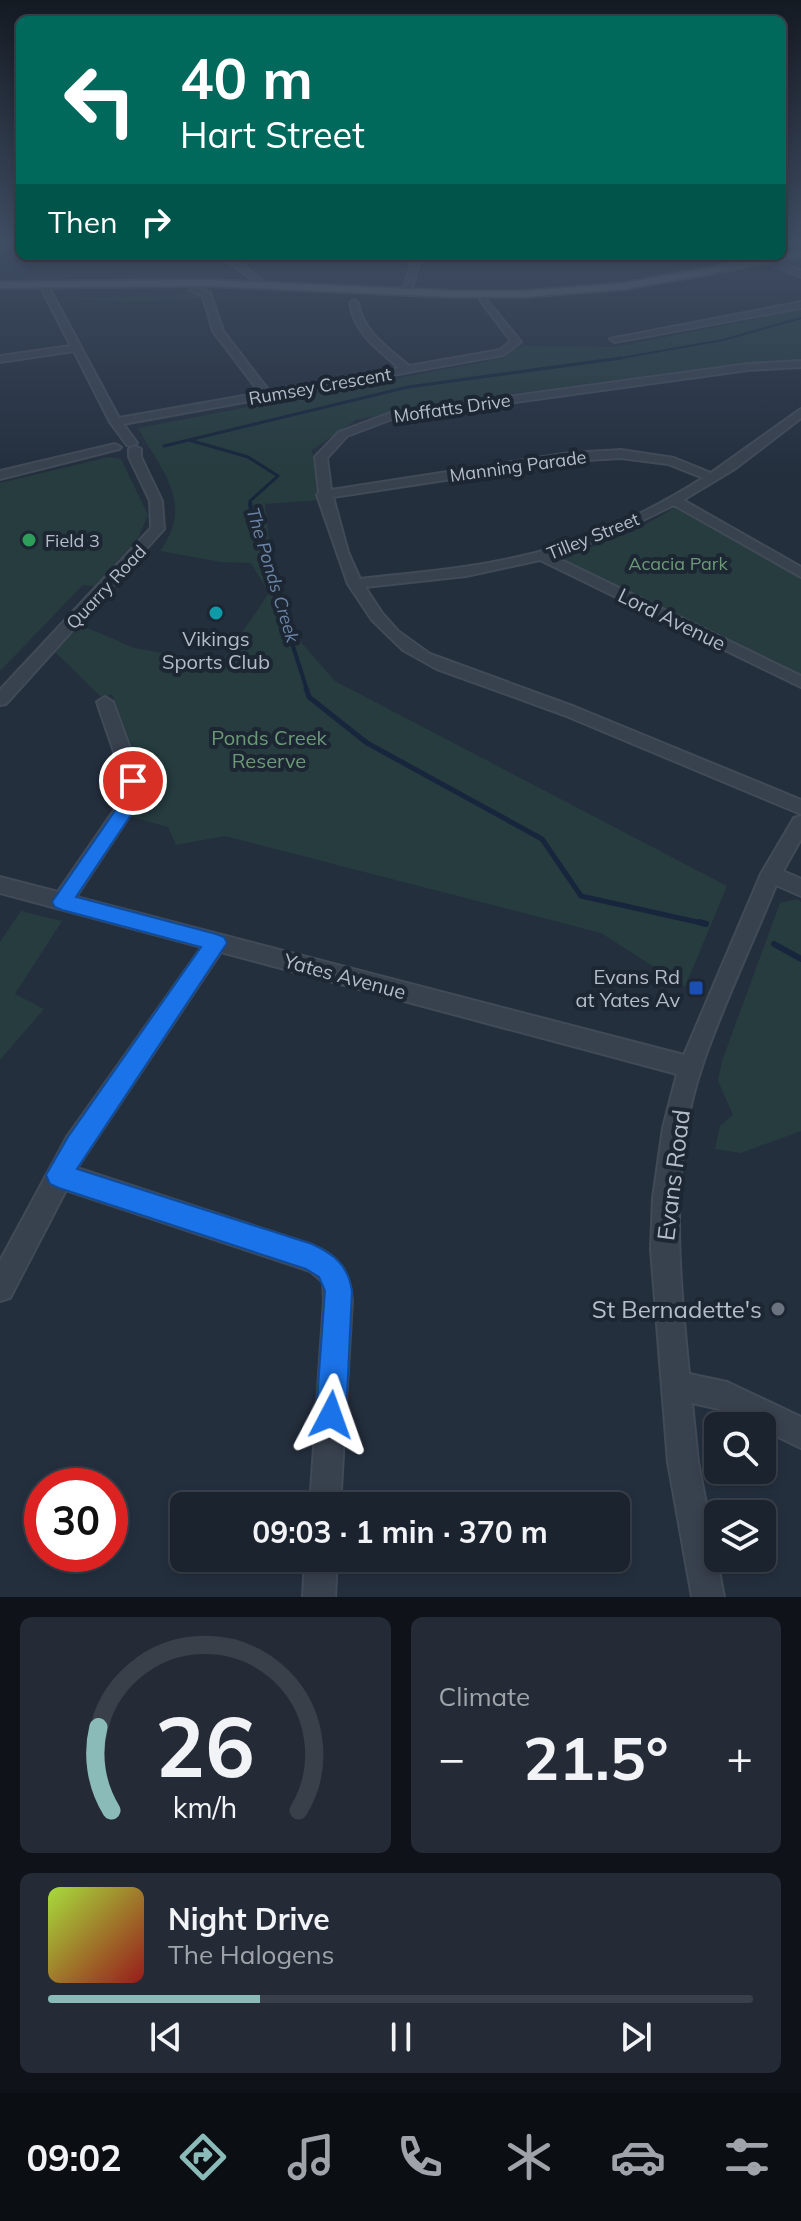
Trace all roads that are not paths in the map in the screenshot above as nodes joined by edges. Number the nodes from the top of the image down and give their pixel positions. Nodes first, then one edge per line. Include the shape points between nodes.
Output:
1 (60, 319) edge
2 (215, 319) edge
3 (357, 319) edge
4 (498, 319) edge
5 (727, 319) edge
6 (615, 339) dead end
7 (75, 348) junction
8 (0, 359) edge
9 (801, 364) edge
10 (408, 370) junction
11 (267, 395) junction
12 (801, 412) edge
13 (116, 422) junction
14 (125, 447) junction
15 (0, 475) edge
16 (710, 477) junction
17 (323, 495) junction
18 (672, 499) junction
19 (542, 556) junction
20 (800, 571) edge
21 (355, 584) junction
22 (801, 682) edge
23 (0, 700) edge
24 (105, 702) dead end
25 (801, 807) edge
26 (801, 823) edge
27 (771, 874) junction
28 (0, 885) edge
29 (801, 888) edge
30 (62, 902) junction
31 (216, 943) junction
32 (690, 1067) junction
33 (59, 1175) junction
34 (0, 1288) edge
35 (675, 1385) junction
36 (801, 1433) edge
37 (326, 1492) edge
38 (320, 1572) edge
39 (319, 1597) edge
40 (708, 1597) edge

1 - 7 street, Quarry Road
2 - 11 street via 218,331
3 - 10 street
4 - 10 street, Rumsey Crescent via 516,342 503,352
5 - 6 street
7 - 8 street
7 - 13 street, Quarry Road
9 - 17 street, Moffatts Drive via 390,416 343,434 321,457
10 - 11 street, Rumsey Crescent
11 - 13 street, Rumsey Crescent
12 - 16 street, Tilley Street via 768,441
13 - 14 street, Quarry Road
14 - 15 street
14 - 23 street, Quarry Road via 158,506 157,529
16 - 17 street, Manning Parade via 670,461 595,455
16 - 18 street, Tilley Street
17 - 21 street, Moffatts Drive
18 - 19 street, Tilley Street via 624,527
18 - 20 street
19 - 21 street, Tilley Street
19 - 22 street, Lord Avenue
21 - 25 street, Moffatts Drive via 392,633 431,661 534,697
24 - 30 street via 133,781 133,797
26 - 27 street, Evans Road
27 - 29 street
27 - 32 street, Evans Road
28 - 30 street, Yates Avenue
30 - 31 street, Yates Avenue
31 - 32 street, Yates Avenue
31 - 33 street
32 - 35 street, Evans Road via 675,1128 664,1224
33 - 34 street
33 - 37 street via 322,1261 334,1274 338,1301
35 - 36 street via 727,1396
35 - 40 street, Evans Road
38 - 39 street

